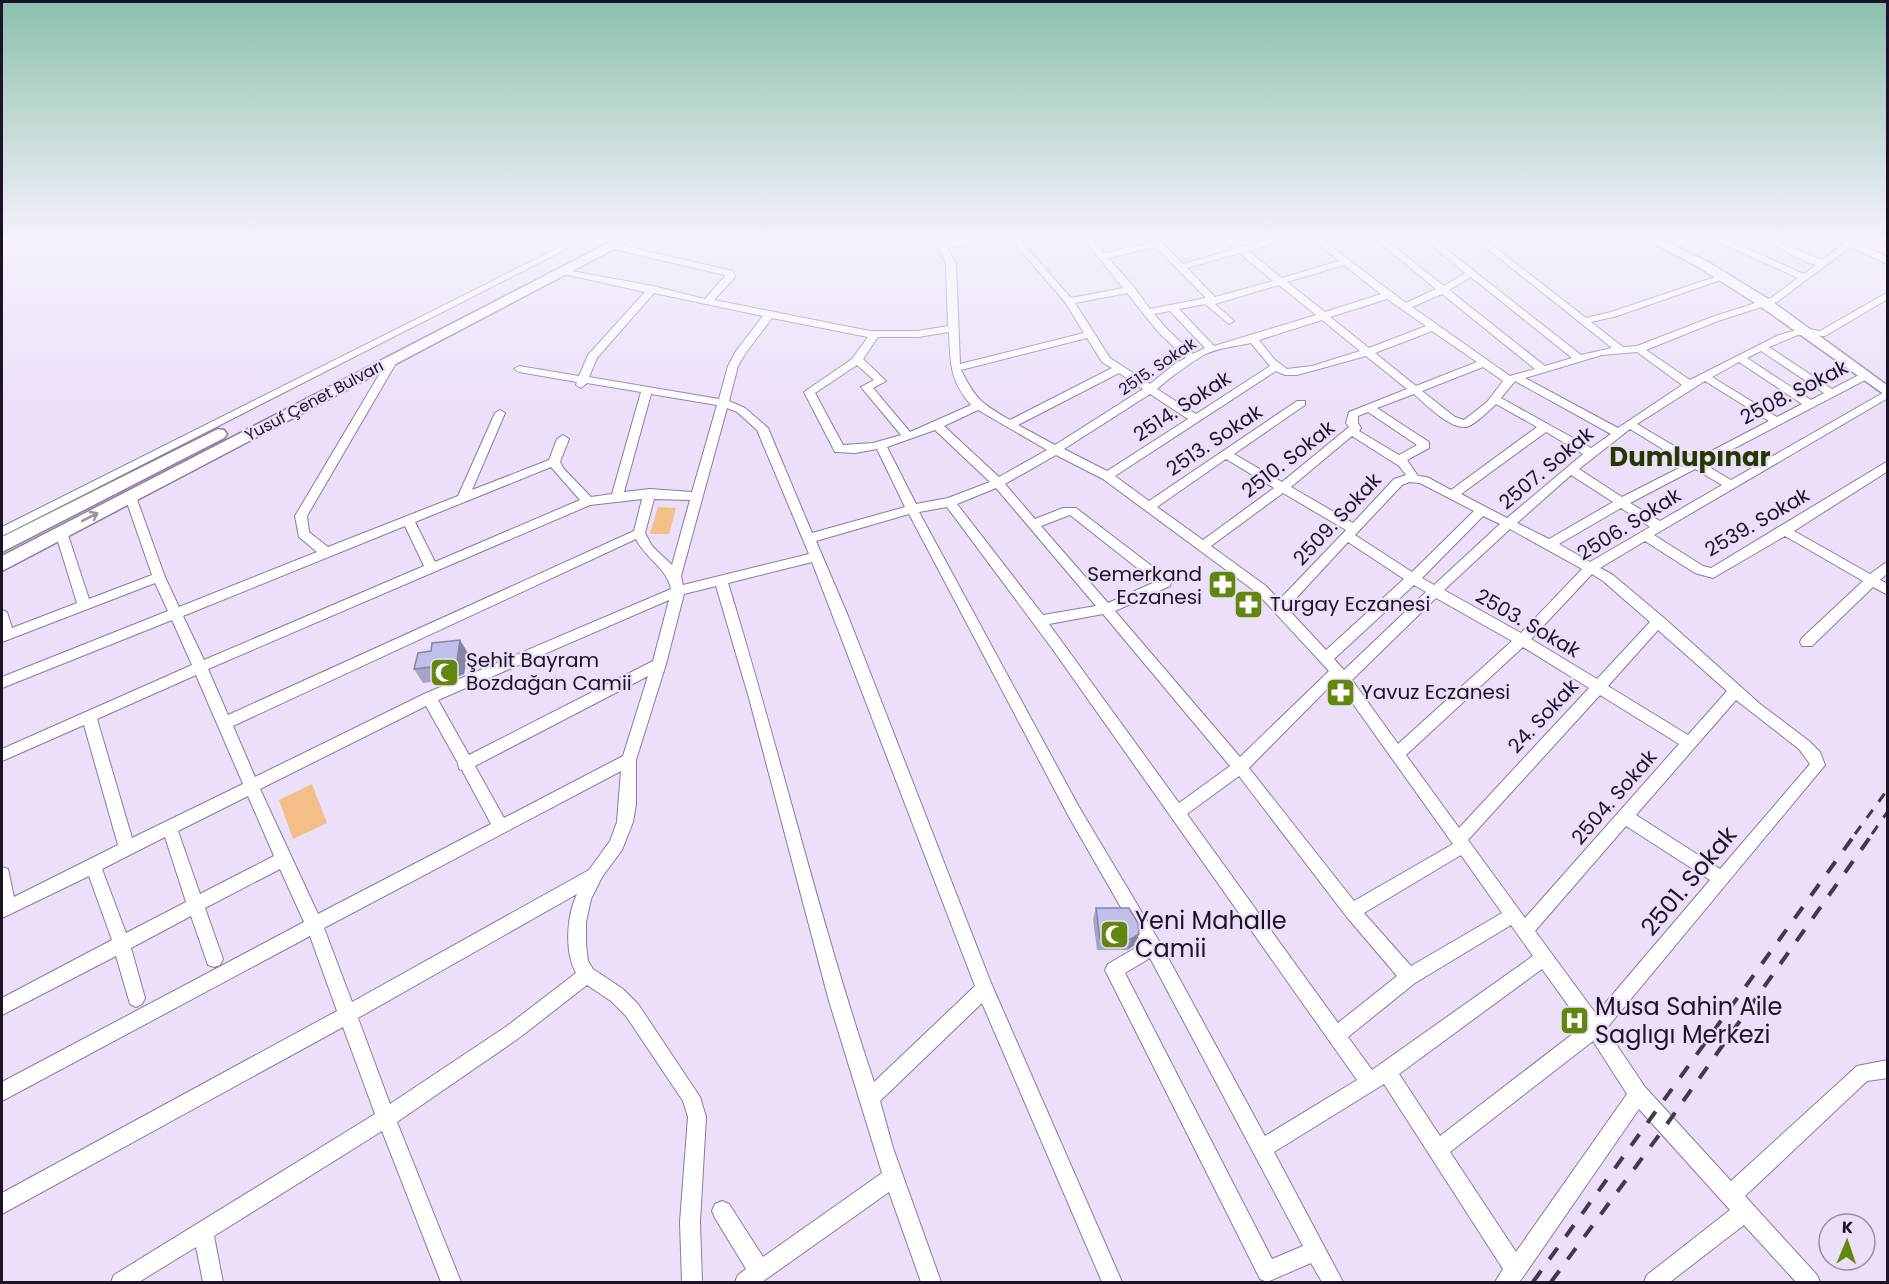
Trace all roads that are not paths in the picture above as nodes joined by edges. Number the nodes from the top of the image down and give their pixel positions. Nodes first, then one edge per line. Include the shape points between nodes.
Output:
1 (465, 298) edge
2 (497, 298) edge
3 (511, 298) edge
4 (645, 298) edge
5 (690, 298) edge
6 (711, 298) edge
7 (953, 298) edge
8 (1066, 298) edge
9 (1085, 298) edge
10 (1138, 298) edge
11 (1209, 298) joint
12 (1301, 298) edge
13 (1382, 298) edge
14 (1391, 298) edge
15 (1427, 298) edge
16 (1452, 298) edge
17 (1503, 298) edge
18 (1555, 298) edge
19 (1662, 298) edge
20 (1762, 298) edge
21 (1764, 298) edge
22 (1775, 298) edge
23 (1882, 298) edge
24 (1069, 301) junction
25 (707, 302) junction
26 (1769, 302) junction
27 (1405, 307) junction
28 (1173, 308) junction
29 (1148, 312) junction
30 (770, 314) junction
31 (1324, 317) junction
32 (1229, 321) dead end
33 (1585, 321) junction
34 (1433, 327) junction
35 (955, 328) junction
36 (1804, 331) junction
37 (874, 334) junction
38 (1091, 334) junction
39 (1821, 334) junction
40 (1253, 339) junction
41 (1762, 347) junction
42 (1211, 348) junction
43 (1619, 349) junction
44 (1639, 349) junction
45 (1367, 352) junction
46 (394, 358) junction
47 (1579, 358) junction
48 (1740, 358) junction
49 (1193, 359) junction
50 (857, 360) junction
51 (1484, 363) junction
52 (1277, 366) junction
53 (956, 368) junction
54 (1120, 368) junction
55 (519, 369) dead end
56 (1542, 369) junction
57 (1704, 376) junction
58 (1865, 376) junction
59 (1513, 379) junction
60 (582, 383) junction
61 (1689, 385) junction
62 (1887, 385) edge
63 (647, 389) junction
64 (1150, 389) junction
65 (1414, 389) junction
66 (1831, 393) junction
67 (1887, 393) edge
68 (1495, 399) junction
69 (724, 403) junction
70 (1300, 403) dead end
71 (1808, 404) junction
72 (978, 406) junction
73 (1368, 407) junction
74 (500, 413) dead end
75 (1196, 419) junction
76 (1776, 421) junction
77 (1010, 424) junction
78 (1630, 424) junction
79 (937, 426) junction
80 (1544, 428) junction
81 (1352, 431) junction
82 (1618, 433) junction
83 (907, 436) junction
84 (563, 439) dead end
85 (882, 446) junction
86 (1054, 451) junction
87 (1591, 453) junction
88 (1227, 455) junction
89 (1399, 460) junction
90 (554, 462) junction
91 (1696, 463) junction
92 (1887, 465) edge
93 (1570, 469) junction
94 (1107, 476) junction
95 (1414, 478) junction
96 (998, 483) junction
97 (1731, 485) junction
98 (1282, 488) junction
99 (650, 493) junction
100 (617, 495) junction
101 (1452, 495) junction
102 (131, 496) junction
103 (695, 496) junction
104 (464, 498) junction
105 (588, 501) junction
106 (950, 502) junction
107 (1622, 502) junction
108 (1148, 507) junction
109 (912, 509) junction
110 (1482, 510) junction
111 (408, 520) junction
112 (1034, 524) junction
113 (1510, 524) junction
114 (1658, 526) junction
115 (1785, 531) junction
116 (2, 532) edge
117 (61, 532) junction
118 (639, 533) junction
119 (1351, 533) junction
120 (1645, 535) junction
121 (810, 538) junction
122 (1550, 544) junction
123 (2, 545) edge
124 (1203, 546) junction
125 (326, 552) junction
126 (816, 558) junction
127 (2, 564) edge
128 (1887, 565) edge
129 (431, 567) junction
130 (1591, 567) junction
131 (159, 577) junction
132 (1413, 579) junction
133 (1870, 580) junction
134 (722, 581) junction
135 (676, 583) junction
136 (1887, 590) edge
137 (1436, 592) junction
138 (85, 606) junction
139 (1280, 607) junction
140 (1106, 609) junction
141 (174, 612) junction
142 (2, 615) edge
143 (1039, 621) junction
144 (1659, 621) junction
145 (4, 636) edge
146 (1522, 640) junction
147 (1807, 642) dead end
148 (1326, 658) junction
149 (659, 663) junction
150 (200, 667) junction
151 (1340, 676) junction
152 (2, 683) edge
153 (1598, 688) junction
154 (1735, 691) junction
155 (429, 698) junction
156 (89, 716) junction
157 (225, 723) junction
158 (1689, 743) junction
159 (1397, 754) junction
160 (2, 755) edge
161 (629, 760) junction
162 (464, 765) junction
163 (1240, 767) junction
164 (252, 785) junction
165 (1176, 814) junction
166 (1626, 817) junction
167 (169, 827) junction
168 (501, 827) junction
169 (1461, 843) junction
170 (127, 848) junction
171 (283, 860) junction
172 (93, 865) junction
173 (2, 874) edge
174 (595, 874) junction
175 (1722, 879) junction
176 (194, 906) junction
177 (4, 910) edge
178 (1352, 911) junction
179 (1513, 915) junction
180 (315, 926) junction
181 (1525, 930) junction
182 (122, 944) junction
183 (1153, 947) junction
184 (1544, 958) junction
185 (214, 959) dead end
186 (587, 975) junction
187 (1409, 977) junction
188 (984, 988) junction
189 (136, 998) dead end
190 (2, 1006) edge
191 (347, 1015) junction
192 (1595, 1028) junction
193 (1336, 1036) junction
194 (1887, 1069) edge
195 (1386, 1071) junction
196 (1370, 1083) junction
197 (2, 1092) edge
198 (1638, 1094) junction
199 (870, 1098) junction
200 (386, 1118) junction
201 (1261, 1149) junction
202 (1437, 1150) junction
203 (894, 1177) junction
204 (1731, 1195) junction
205 (2, 1204) edge
206 (722, 1211) dead end
207 (1745, 1211) junction
208 (203, 1232) junction
209 (1314, 1251) junction
210 (1511, 1276) edge
211 (749, 1280) edge
212 (121, 1282) edge
213 (213, 1282) edge
214 (450, 1282) edge
215 (692, 1282) edge
216 (931, 1282) edge
217 (1112, 1282) edge
218 (1333, 1282) edge
219 (1654, 1282) edge
220 (1810, 1282) edge

1 - 116 street
2 - 123 highway, Yusuf Çenet Bulvarı
3 - 46 highway, Yusuf Çenet Bulvarı
4 - 60 street via 592,357
5 - 25 street
6 - 25 street
7 - 35 street
8 - 24 street
9 - 24 street
10 - 29 street
11 - 28 street
11 - 32 street
12 - 31 street
13 - 31 street, 2515. Sokak
14 - 27 street
15 - 27 street
16 - 56 street
17 - 47 street
18 - 33 street
19 - 33 street
20 - 26 main road
21 - 26 main road
22 - 26 street
23 - 39 street
24 - 38 street
25 - 30 street
26 - 36 main road
26 - 39 main road
26 - 44 street
27 - 34 street
28 - 29 street
28 - 42 street
29 - 49 street
30 - 37 street
30 - 69 street via 740,352
31 - 40 street, 2515. Sokak
31 - 45 street
33 - 43 street
34 - 45 street
34 - 51 street
35 - 37 street via 918,334
35 - 53 street
36 - 39 street
36 - 41 street, 2507. Sokak
36 - 58 main road
37 - 50 street via 869,348
38 - 53 street
38 - 54 street via 1106,360
39 - 62 main road
40 - 42 street, 2515. Sokak
40 - 52 street
41 - 48 street, 2507. Sokak
41 - 66 street
42 - 49 street, 2515. Sokak
43 - 44 street
43 - 47 street
44 - 61 street
45 - 52 street via 1295,373 1284,372
45 - 65 street
46 - 102 highway, Yusuf Çenet Bulvarı
46 - 125 street via 301,516 303,534
47 - 56 street
48 - 57 street, 2507. Sokak
48 - 71 street
49 - 64 street, 2515. Sokak
50 - 83 street via 881,381 866,387
50 - 85 street via 809,392 839,449
51 - 59 street
51 - 65 street
52 - 75 street, 2514. Sokak
53 - 72 street
54 - 64 street
54 - 77 street
55 - 60 street
56 - 59 street
57 - 61 street, 2507. Sokak
57 - 76 street
58 - 66 street, 2508. Sokak
58 - 67 main road
59 - 68 street
59 - 82 street
60 - 63 street
61 - 78 street, 2507. Sokak
63 - 69 street
63 - 100 street
64 - 75 street
64 - 86 street, 2515. Sokak
65 - 68 street via 1459,424 1469,423
65 - 73 street
66 - 71 street, 2508. Sokak
67 - 97 street, 2506. Sokak
68 - 80 street
69 - 103 street
69 - 121 street via 750,416 762,428
70 - 88 street, 2513. Sokak
71 - 76 street, 2508. Sokak
72 - 77 street
72 - 79 street
73 - 81 street, 2510. Sokak via 1353,414
73 - 89 street via 1425,445
74 - 104 street
75 - 94 street, 2514. Sokak
76 - 91 street, 2508. Sokak
77 - 86 street
78 - 82 street, 2507. Sokak
78 - 91 street
79 - 83 street
79 - 96 street
80 - 87 street
80 - 101 street
81 - 89 street
81 - 98 street, 2510. Sokak
82 - 87 street, 2507. Sokak
83 - 85 street
84 - 90 street
85 - 109 street
86 - 94 street
86 - 96 street, 2515. Sokak
87 - 93 street, 2507. Sokak
88 - 98 street, 2503. Sokak
88 - 108 street, 2513. Sokak
89 - 95 street
90 - 104 street
90 - 105 street
91 - 97 street
91 - 107 street, 2508. Sokak
92 - 115 street, 2539. Sokak
93 - 107 street
93 - 113 street, 2507. Sokak
94 - 108 street
95 - 101 street, 2509. Sokak
95 - 119 street, 2509. Sokak via 1398,482
96 - 106 street, 2515. Sokak
96 - 112 street
97 - 114 street, 2506. Sokak
98 - 119 street, 2503. Sokak
98 - 124 street, 2510. Sokak
99 - 100 street
99 - 103 street
99 - 118 street
100 - 105 street
101 - 110 street, 2509. Sokak
117 -> 102 highway, Yusuf Çenet Bulvarı
102 - 131 street
103 - 135 street
104 - 111 street
105 - 129 street
106 - 109 street, 2515. Sokak
106 - 143 street
107 - 114 street
107 - 122 street, 2508. Sokak
108 - 124 street
109 - 121 street, 2515. Sokak
109 - 183 street via 1074,812
110 - 113 street, 2509. Sokak
110 - 132 street
111 - 125 street
111 - 129 street
112 - 140 street
112 - 140 street via 1072,511 1165,583
113 - 122 street, 2509. Sokak
113 - 137 street, 2507. Sokak
114 - 120 street, 2506. Sokak
115 - 120 street, 2539. Sokak via 1713,573 1699,570
115 - 133 street
117 - 127 highway, Yusuf Çenet Bulvarı
117 - 138 street
118 - 135 street via 647,549
118 - 157 street
119 - 132 street, 2503. Sokak
119 - 139 street, 2509. Sokak
120 - 130 street, 2506. Sokak
121 - 126 street
122 - 130 street, 2509. Sokak
124 - 139 street
125 - 141 street
126 - 134 street
126 - 188 street
128 - 133 street
129 - 150 street
130 - 144 street
130 - 146 street, 2506. Sokak
131 - 138 street
131 - 141 street
132 - 137 street, 2503. Sokak
132 - 148 street
133 - 136 street
133 - 147 street
134 - 135 street
134 - 199 street via 838,1001
135 - 149 street
135 - 155 street
137 - 146 street, 2503. Sokak
137 - 151 street, 2507. Sokak
138 - 145 street
139 - 148 street
140 - 143 street
140 - 163 street
141 - 150 street
141 - 152 street
142 - 145 street
143 - 165 street
144 - 153 street, 24. Sokak
144 - 154 street
146 - 153 street, 2503. Sokak
146 - 159 street, 2506. Sokak
148 - 151 street
149 - 161 street
149 - 162 street
150 - 156 street
150 - 157 street
151 - 159 street
151 - 163 street, 2507. Sokak
153 - 158 street, 2503. Sokak
153 - 169 street, 24. Sokak
154 - 158 street, 2504. Sokak
154 - 175 street, 2501. Sokak via 1804,745 1818,765
155 - 162 street
155 - 164 street
156 - 160 street
156 - 170 street
157 - 164 street
158 - 166 street, 2504. Sokak
159 - 169 street
161 - 168 street
161 - 174 street via 625,822 616,845
162 - 168 street
163 - 165 street, 2507. Sokak
163 - 178 street
164 - 167 street
164 - 171 street
165 - 193 street
166 - 175 street
166 - 181 street, 2504. Sokak
167 - 170 street
167 - 176 street
168 - 180 street
169 - 178 street, 24. Sokak
169 - 179 street
170 - 172 street
171 - 176 street
171 - 180 street
172 - 177 street
172 - 182 street
173 - 177 street
174 - 186 street via 578,922 580,963
174 - 191 street
175 - 192 street, 2501. Sokak
176 - 182 street
176 - 185 street
178 - 187 street
179 - 181 street
179 - 187 street
180 - 191 street
180 - 197 street
181 - 184 street
182 - 189 street
182 - 190 street
183 - 201 street
183 - 209 street via 1114,970 1268,1272
184 - 192 street
184 - 195 street
186 - 200 street via 513,1032
186 - 215 street via 632,1010 691,1097 697,1117 690,1222
187 - 193 street
188 - 199 street
188 - 217 street
191 - 200 street
191 - 205 street
192 - 198 street
192 - 202 street, 2501. Sokak
193 - 196 street
194 - 204 street via 1863,1072
195 - 196 street
195 - 202 street
196 - 201 street
198 - 204 street
198 - 210 street
199 - 203 street
200 - 208 street
200 - 214 street
201 - 209 street
202 - 210 street
203 - 211 street
203 - 216 street
204 - 207 street
206 - 211 street
207 - 219 street
207 - 220 street
208 - 212 street
208 - 213 street
209 - 218 street

